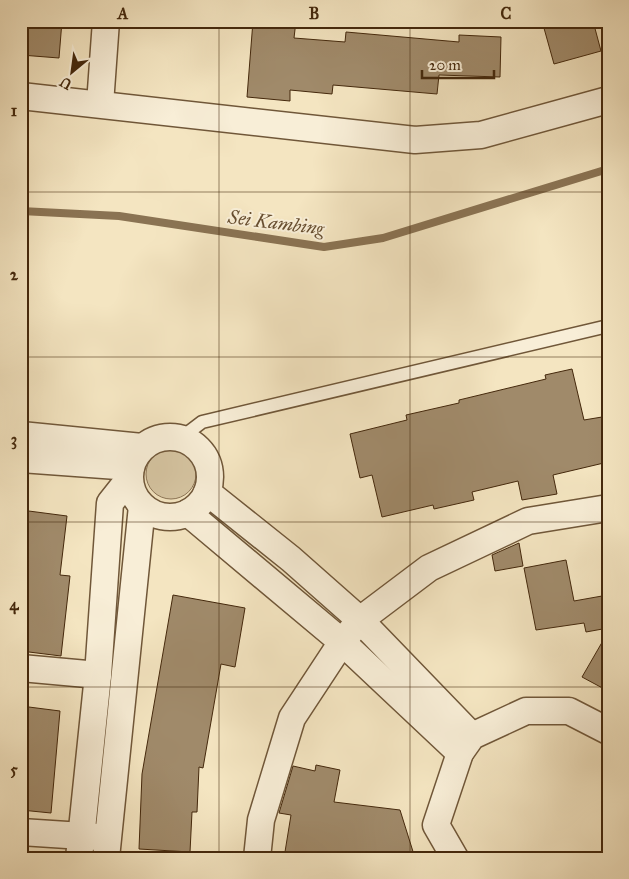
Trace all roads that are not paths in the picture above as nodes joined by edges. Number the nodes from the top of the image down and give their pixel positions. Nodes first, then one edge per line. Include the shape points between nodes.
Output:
1 (106, 21) edge
2 (21, 96) edge
3 (608, 100) edge
4 (100, 104) junction
5 (608, 326) edge
6 (21, 436) edge
7 (181, 438) junction
8 (21, 459) edge
9 (134, 464) junction
10 (207, 492) junction
11 (142, 506) junction
12 (608, 508) edge
13 (188, 513) junction
14 (360, 620) junction
15 (342, 642) junction
16 (21, 668) edge
17 (98, 676) junction
18 (608, 731) edge
19 (466, 745) junction
20 (21, 832) edge
21 (81, 847) edge
22 (107, 848) edge
23 (257, 858) edge
24 (455, 858) edge

1 - 4 street
2 - 4 street
3 - 4 street via 481,135 416,140
5 - 7 lane via 202,422
6 - 9 street
7 - 9 street via 160,437
7 - 10 street via 200,450 210,470
8 - 9 street
9 - 11 street via 133,494
9 - 17 street via 110,503
10 - 13 street via 200,504
10 - 14 street via 292,559
11 - 13 street via 164,516
11 - 22 street
12 - 14 street via 528,521 429,568
13 - 15 street
14 - 15 street
14 - 19 street
15 - 19 street
15 - 23 street via 292,718 260,820
16 - 17 street
17 - 21 street
18 - 19 street via 569,711 526,710
19 - 24 street via 436,825
20 - 21 street
21 - 22 street

